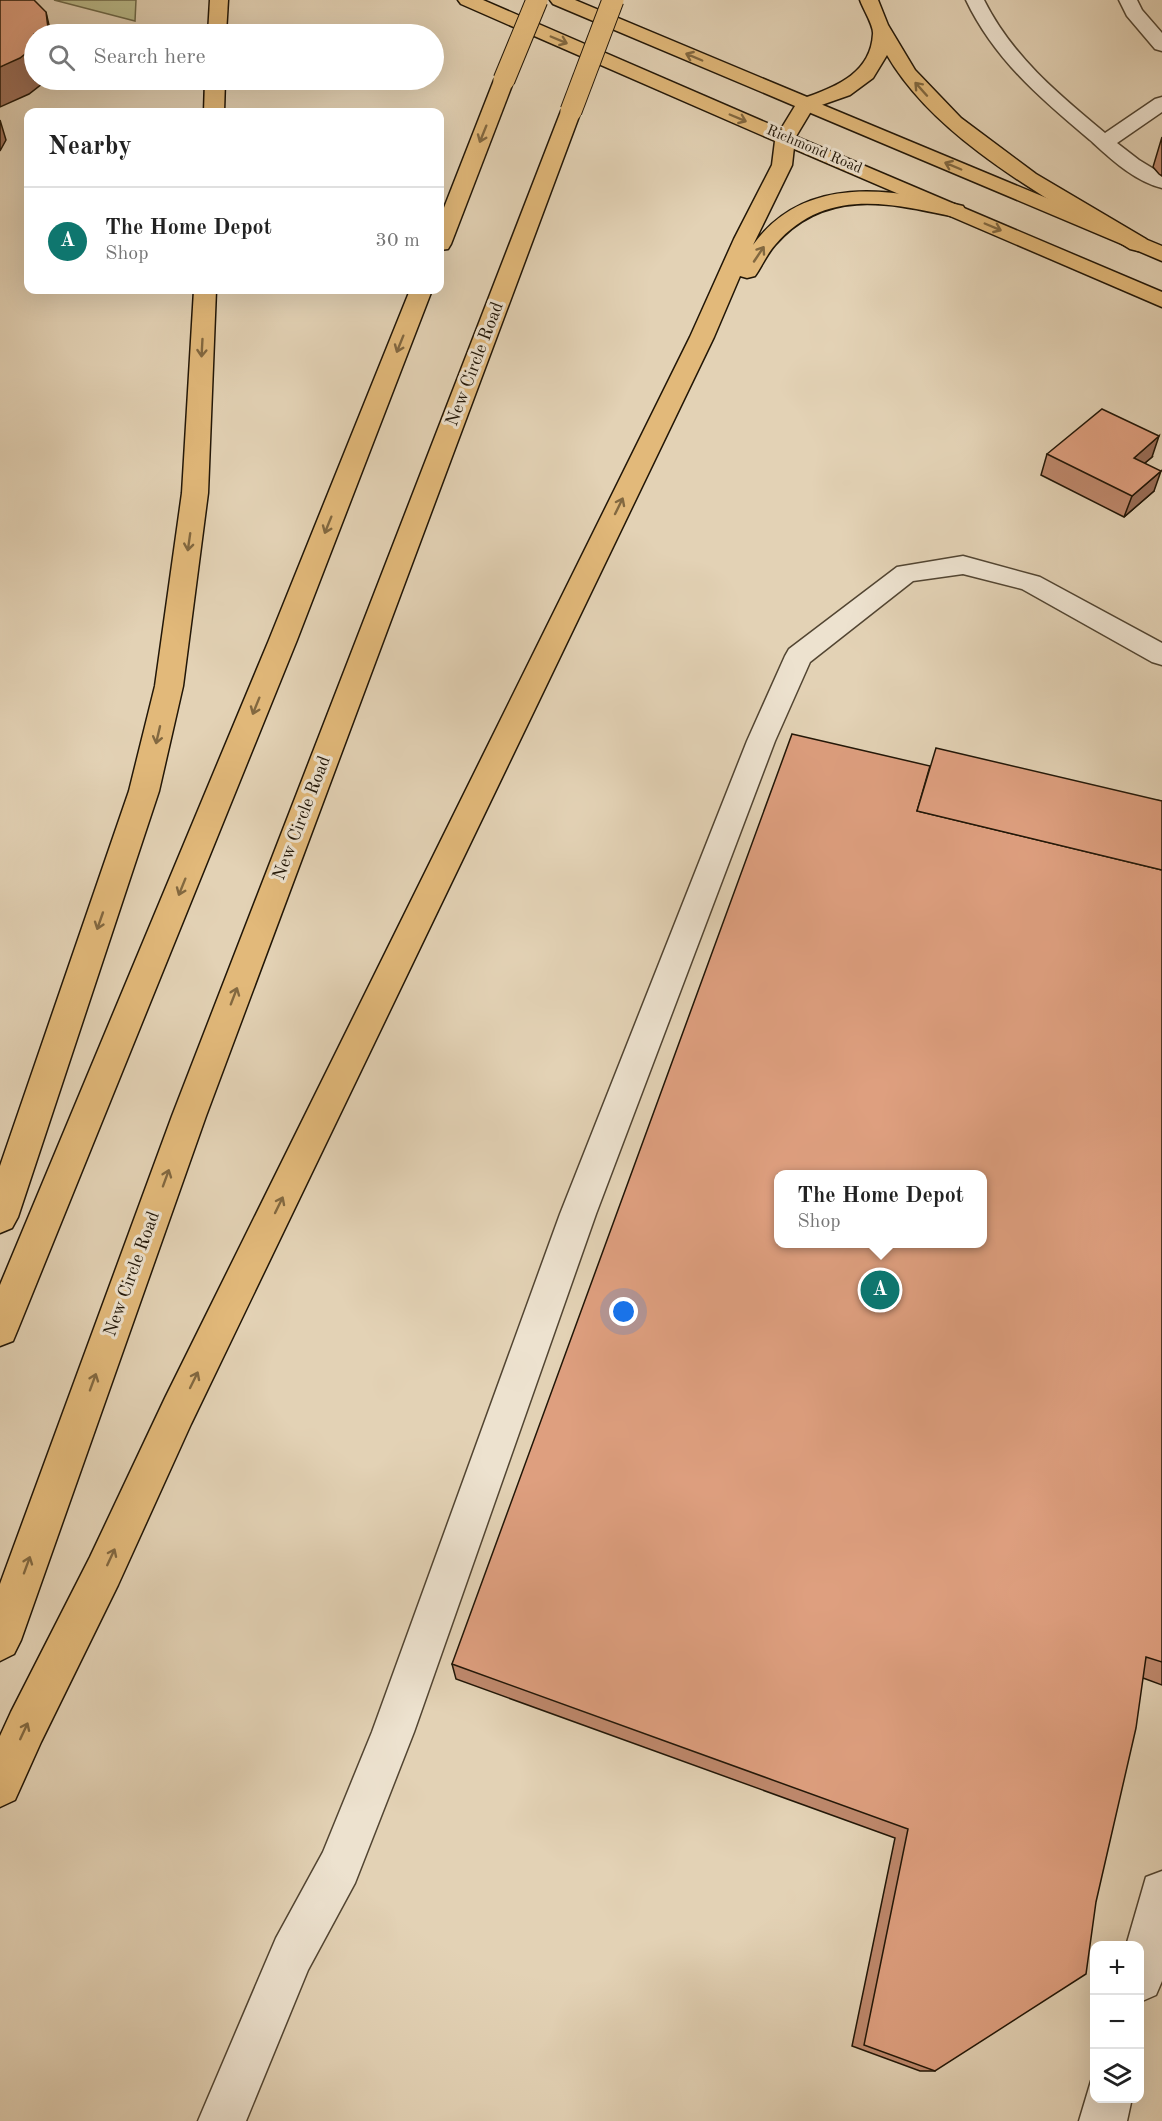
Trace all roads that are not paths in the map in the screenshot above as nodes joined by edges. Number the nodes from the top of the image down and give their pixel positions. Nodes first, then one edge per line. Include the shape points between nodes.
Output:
1 (219, 0) edge
2 (467, 0) edge
3 (537, 0) edge
4 (559, 0) edge
5 (613, 0) edge
6 (869, 0) edge
7 (975, 0) edge
8 (1128, 0) edge
9 (218, 24) edge
10 (883, 33) junction
11 (1162, 45) edge
12 (215, 90) edge
13 (1162, 103) edge
14 (806, 104) junction
15 (214, 108) edge
16 (785, 138) junction
17 (1105, 142) junction
18 (1162, 182) edge
19 (955, 211) junction
20 (444, 234) edge
21 (1138, 244) junction
22 (1162, 254) edge
23 (205, 294) edge
24 (419, 294) edge
25 (1162, 300) edge
26 (702, 337) junction
27 (1162, 655) edge
28 (0, 1217) edge
29 (0, 1329) edge
30 (0, 1640) edge
31 (0, 1785) edge
32 (1162, 1893) edge
33 (1144, 1963) edge
34 (1107, 2103) edge
35 (222, 2121) edge
36 (1103, 2121) edge

1 - 9 main road
2 -> 16 main road, Richmond Road
3 -> 20 main road, bridge
14 -> 4 main road
30 -> 5 main road, New Circle Road, bridge via 189,1116
6 - 10 main road
7 - 17 lane via 984,21 1006,52
8 - 11 lane
10 - 14 main road via 877,58 866,74 843,91
21 -> 10 main road via 1029,178 954,122 907,72
12 - 15 main road
13 - 17 lane
14 - 16 main road
21 -> 14 main road
16 - 19 main road, Richmond Road
16 - 26 main road via 782,165
17 - 18 lane via 1139,172
19 -> 25 main road, Richmond Road
26 -> 19 main road via 769,239 800,212 855,196 891,197
21 - 22 main road
23 -> 28 main road via 195,493 169,686 144,791
24 -> 29 main road via 283,640
31 -> 26 main road
27 - 35 lane via 1031,583 963,565 906,573 799,656 761,741 578,1214 389,1742 339,1866 292,1954
32 - 33 lane
34 - 36 lane

